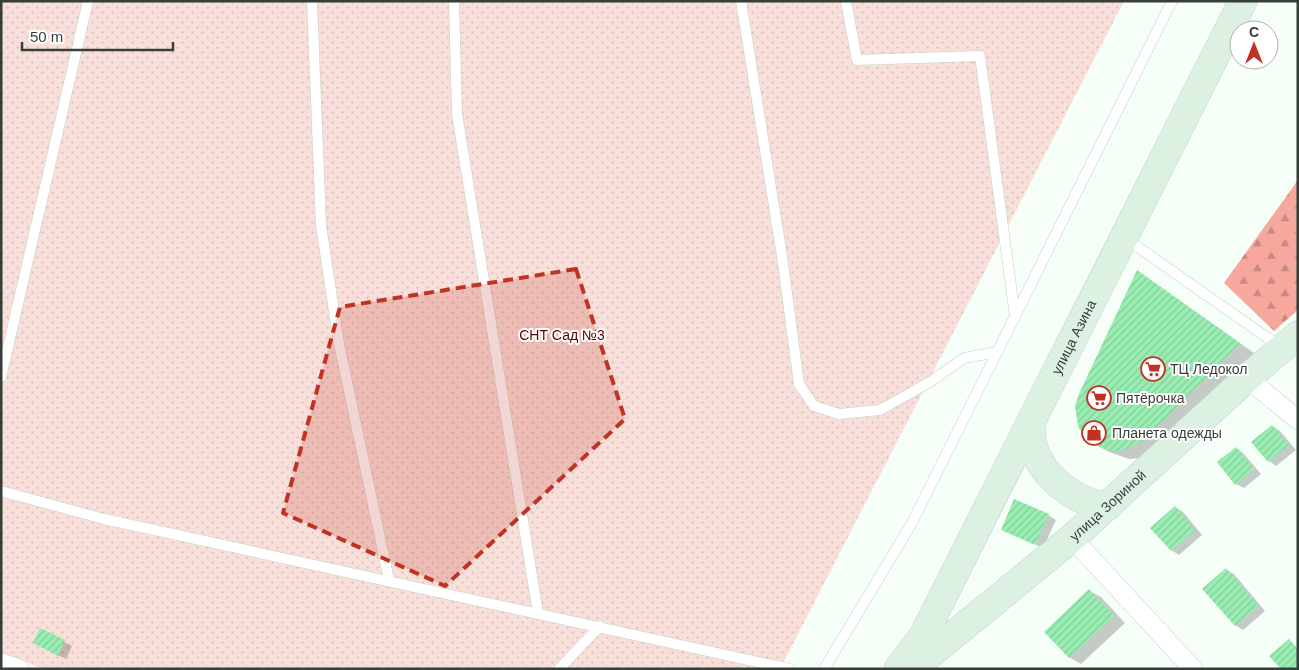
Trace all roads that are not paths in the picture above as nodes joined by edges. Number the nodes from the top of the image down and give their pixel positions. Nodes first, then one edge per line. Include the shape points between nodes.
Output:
1 (88, 1) edge
2 (312, 1) edge
3 (454, 1) edge
4 (741, 1) edge
5 (846, 1) edge
6 (1172, 1) edge
7 (1243, 1) edge
8 (1124, 237) junction
9 (1015, 317) junction
10 (1290, 342) edge
11 (998, 352) junction
12 (1, 377) edge
13 (1247, 378) junction
14 (1298, 420) edge
15 (1031, 422) junction
16 (1, 491) edge
17 (1108, 506) junction
18 (1072, 538) junction
19 (389, 580) junction
20 (538, 613) junction
21 (600, 626) junction
22 (1, 663) edge
23 (19, 669) edge
24 (559, 669) edge
25 (790, 669) edge
26 (824, 669) edge
27 (898, 669) edge
28 (912, 669) edge
29 (1193, 669) edge

1 - 12 lane
2 - 19 lane via 321,224 340,344
3 - 20 lane via 457,114
4 - 11 lane via 799,384 814,406 839,414 880,410 930,382 964,358
5 - 9 lane via 857,60 980,56
6 - 9 lane
7 - 8 main road, улица Азина
8 - 10 lane
8 - 15 main road, улица Азина
9 - 11 lane
10 - 13 main road, улица Зориной
11 - 26 lane via 912,524
13 - 14 street
13 - 17 main road, улица Зориной
15 - 17 main road via 1032,442 1039,460 1059,483 1077,498 1093,505
15 - 27 main road, улица Азина via 923,636
16 - 19 lane via 104,519
17 - 18 main road, улица Зориной
18 - 28 main road, улица Зориной
18 - 29 street
19 - 20 lane
20 - 21 lane
21 - 24 lane
21 - 25 lane
22 - 23 street

